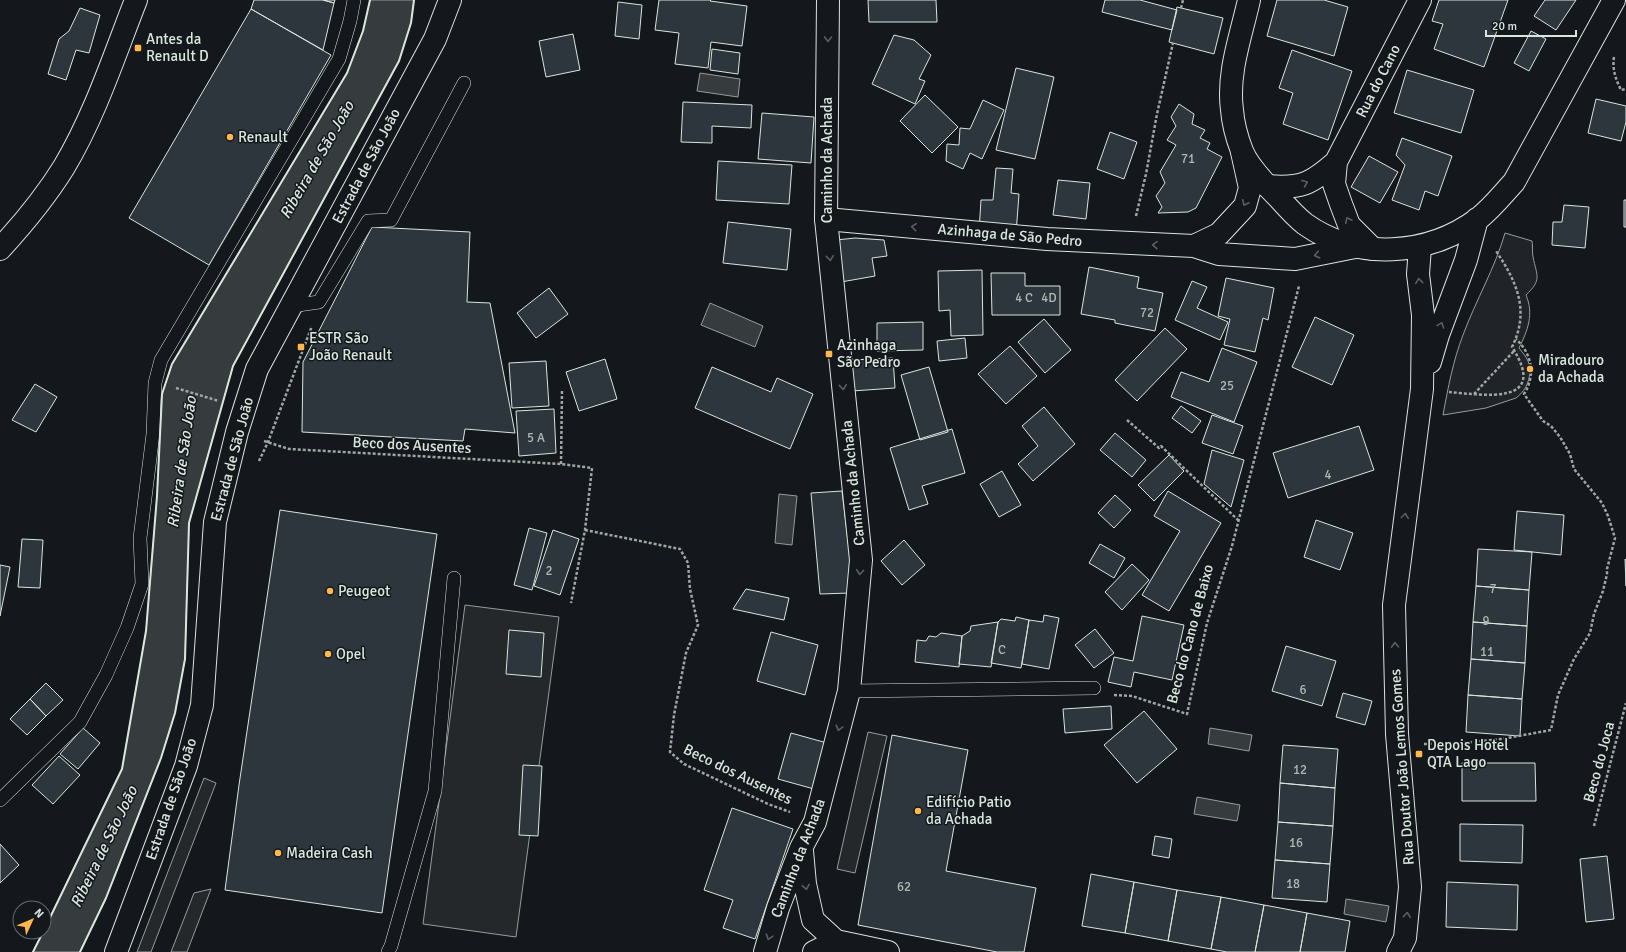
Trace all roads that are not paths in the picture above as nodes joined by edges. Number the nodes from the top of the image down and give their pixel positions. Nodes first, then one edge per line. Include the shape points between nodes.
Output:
1 (136, 0) edge
2 (354, 0) edge
3 (450, 0) edge
4 (828, 0) edge
5 (1249, 0) edge
6 (1420, 0) edge
7 (1614, 0) edge
8 (464, 83) dead end
9 (1242, 152) junction
10 (1336, 162) junction
11 (1267, 186) junction
12 (826, 219) junction
13 (1477, 219) junction
14 (1194, 246) junction
15 (1420, 246) junction
16 (1364, 248) junction
17 (0, 249) edge
18 (291, 306) junction
19 (1422, 390) junction
20 (454, 578) dead end
21 (1094, 688) road end
22 (849, 691) junction
23 (0, 800) edge
24 (801, 848) junction
25 (836, 941) junction
26 (116, 952) edge
27 (388, 952) edge
28 (765, 952) edge
29 (814, 952) edge
30 (888, 952) edge
31 (1398, 952) edge

1 - 17 street via 79,139 53,184
2 - 23 lane via 339,58 161,360 155,383 153,434 140,538 142,584 127,628 106,675 80,722
3 - 18 street, Estrada de São João via 435,39
4 -> 12 street, Caminho da Achada
5 - 9 street, Azinhaga de São Pedro via 1232,72 1232,109
6 - 10 street, Rua do Cano
7 - 13 street via 1514,182 1492,207
8 - 18 lane via 391,220 368,221 318,302
9 - 11 street
9 -> 14 street, Azinhaga de São Pedro via 1250,188 1245,206 1219,234
11 -> 10 street, Rua do Cano via 1284,188 1306,184
16 -> 10 street, Rua do Cano via 1349,225 1340,204 1334,184
11 - 16 street via 1305,224 1326,236
14 -> 12 street, Azinhaga de São Pedro via 1047,239
12 -> 22 street, Caminho da Achada via 861,560
13 - 15 street via 1449,236
19 -> 13 street, Rua Doutor João Lemos Gomes via 1438,335 1466,260
16 -> 14 street, Azinhaga de São Pedro via 1295,259 1219,254
15 - 16 street via 1402,250
19 -> 15 street, Rua Doutor João Lemos Gomes via 1423,315 1418,274
18 - 26 street, Estrada de São João via 257,369 237,432 215,522 202,705 186,766
31 -> 19 street, Rua Doutor João Lemos Gomes via 1405,938 1410,886 1397,734 1394,605
20 - 27 lane via 435,791 392,946
21 - 22 lane
22 -> 24 street, Caminho da Achada via 815,822
24 -> 25 street via 813,920
24 -> 28 street, Caminho da Achada via 778,908
25 - 29 street
25 - 30 street

